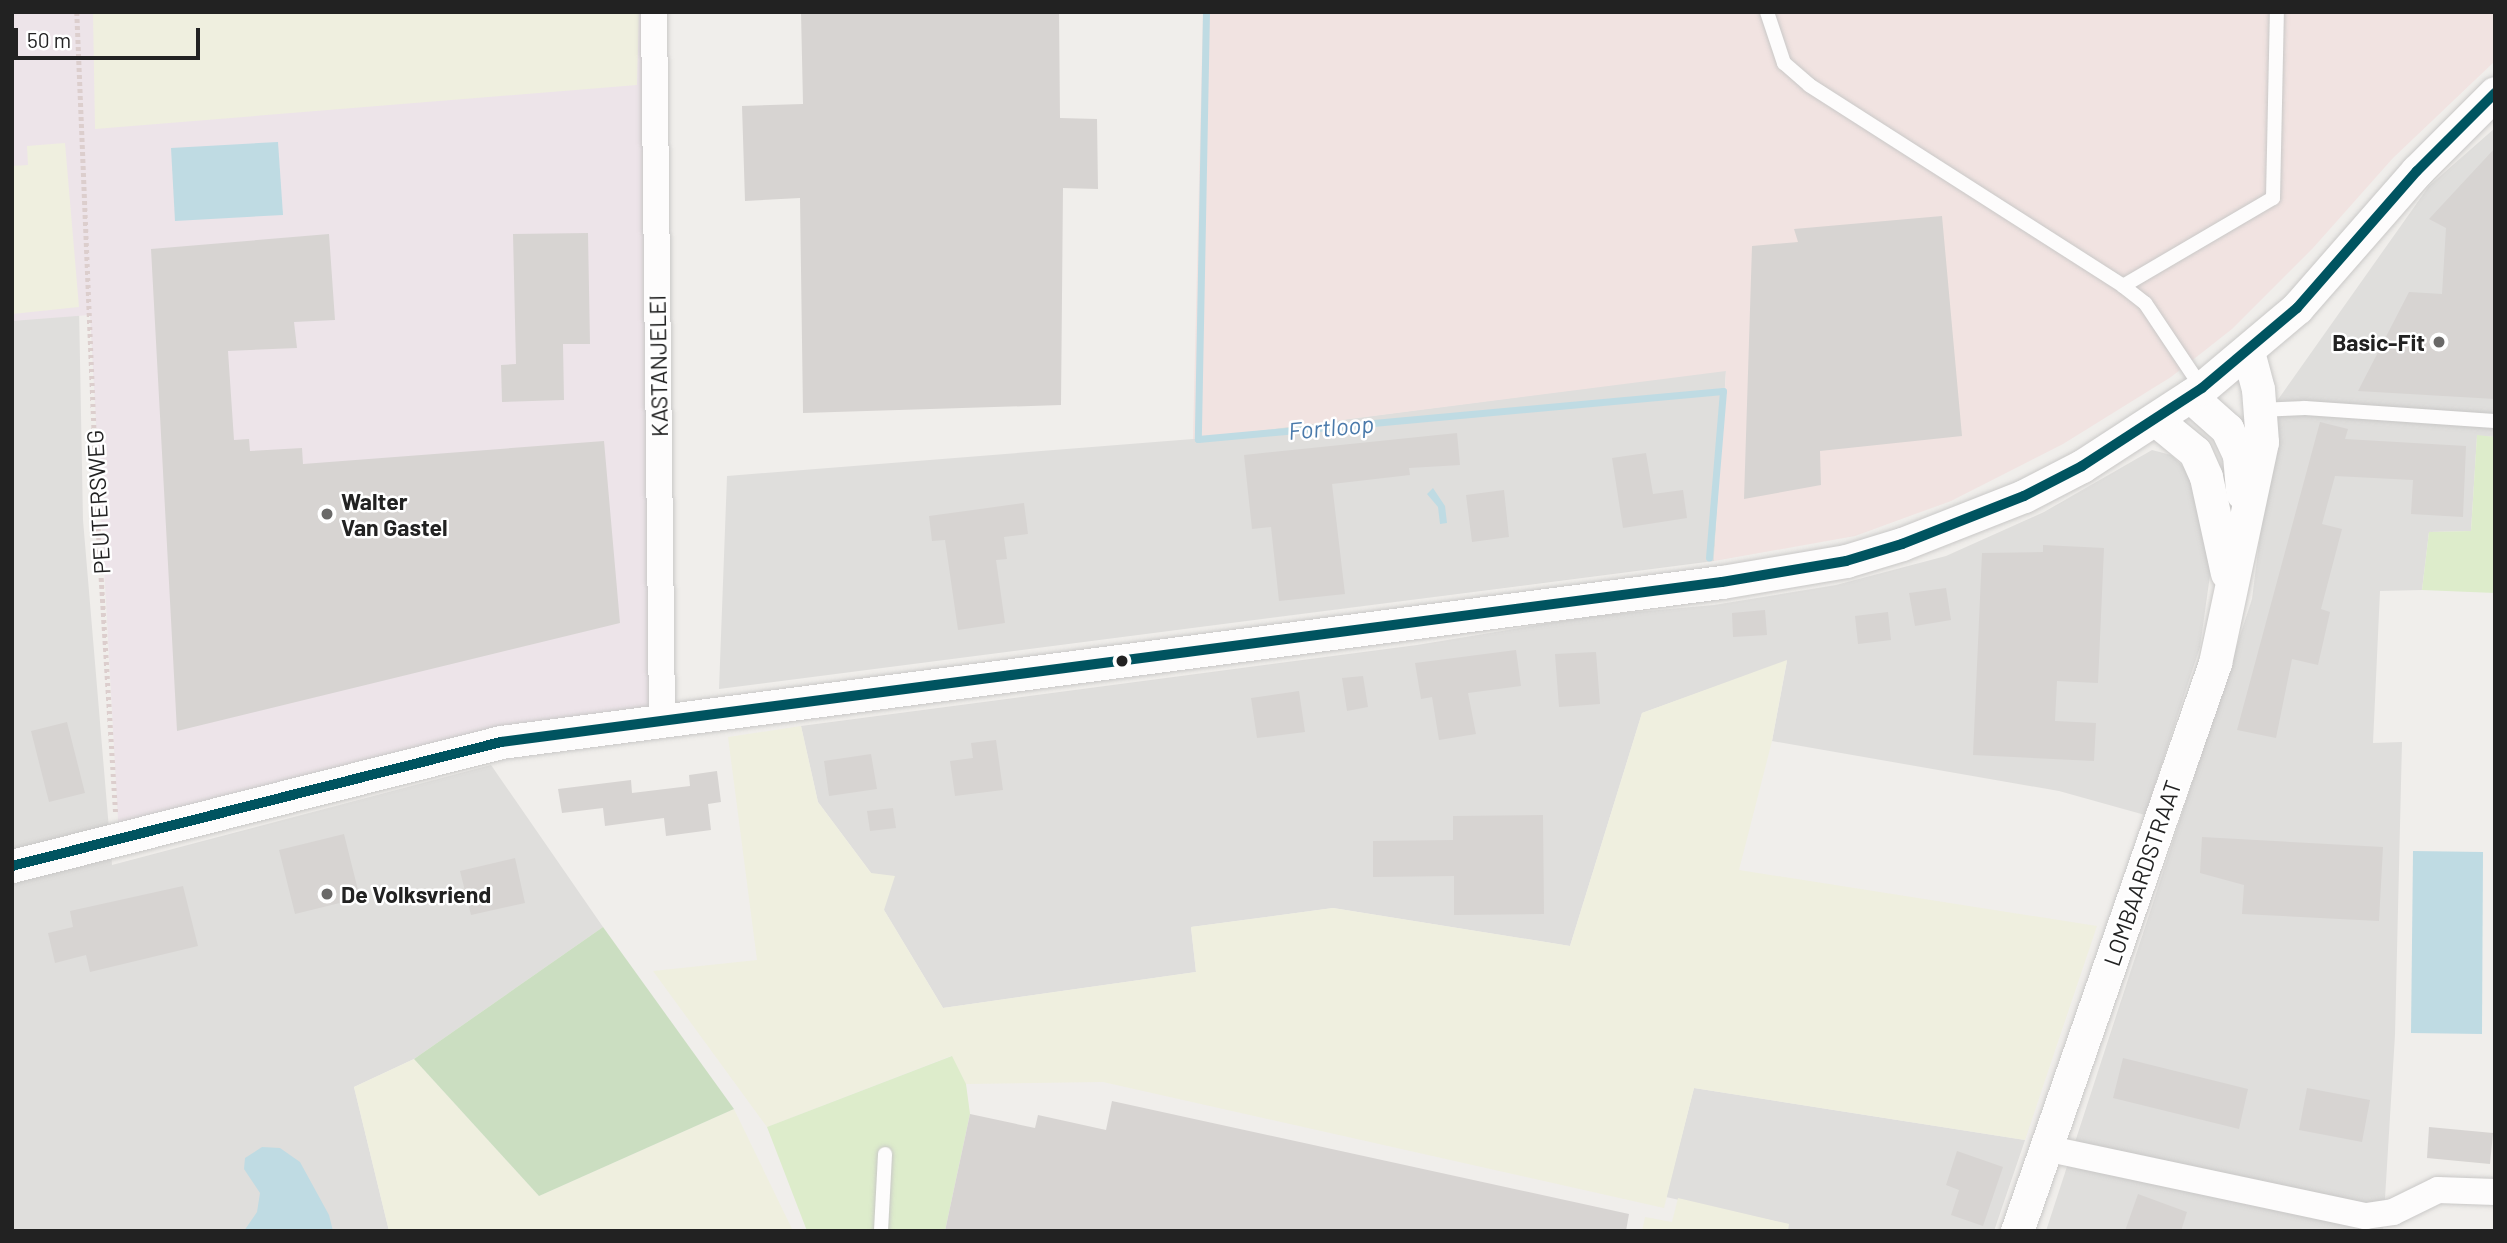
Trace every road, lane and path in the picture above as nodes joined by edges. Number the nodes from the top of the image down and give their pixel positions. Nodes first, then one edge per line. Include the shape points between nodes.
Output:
1 (77, 12) edge
2 (654, 12) edge
3 (1767, 12) edge
4 (2277, 12) edge
5 (2495, 93) edge
6 (2123, 286) junction
7 (2248, 352) junction
8 (2197, 392) junction
9 (2259, 410) junction
10 (2156, 420) junction
11 (2495, 421) edge
12 (2244, 512) junction
13 (2231, 596) junction
14 (662, 720) junction
15 (119, 838) junction
16 (12, 866) edge
17 (2045, 1148) junction
18 (885, 1154) dead end
19 (2495, 1192) edge
20 (881, 1231) edge
21 (2017, 1231) edge

1 - 15 path, PEUTERSWEG via 98,522
2 - 14 street, KASTANJELEI
3 - 6 lane via 1784,63 1809,85
4 - 6 lane via 2273,198
5 - 7 street via 2417,171 2297,307
6 - 8 lane via 2146,303
7 - 8 street
7 - 9 street, LOMBAARDSTRAAT
8 - 10 street
8 - 12 street, LOMBAARDSTRAAT via 2227,429 2239,455
9 - 11 lane via 2305,408
9 - 12 street, LOMBAARDSTRAAT via 2262,442
10 - 13 street, LOMBAARDSTRAAT via 2195,452 2206,477
10 - 14 street via 2024,496 1961,523 1846,561 1626,595
12 - 13 street, LOMBAARDSTRAAT
13 - 17 street, LOMBAARDSTRAAT via 2215,663
14 - 15 street via 500,742
15 - 16 street
17 - 19 street via 2366,1216 2393,1212 2438,1190
17 - 21 street, LOMBAARDSTRAAT
18 - 20 lane

